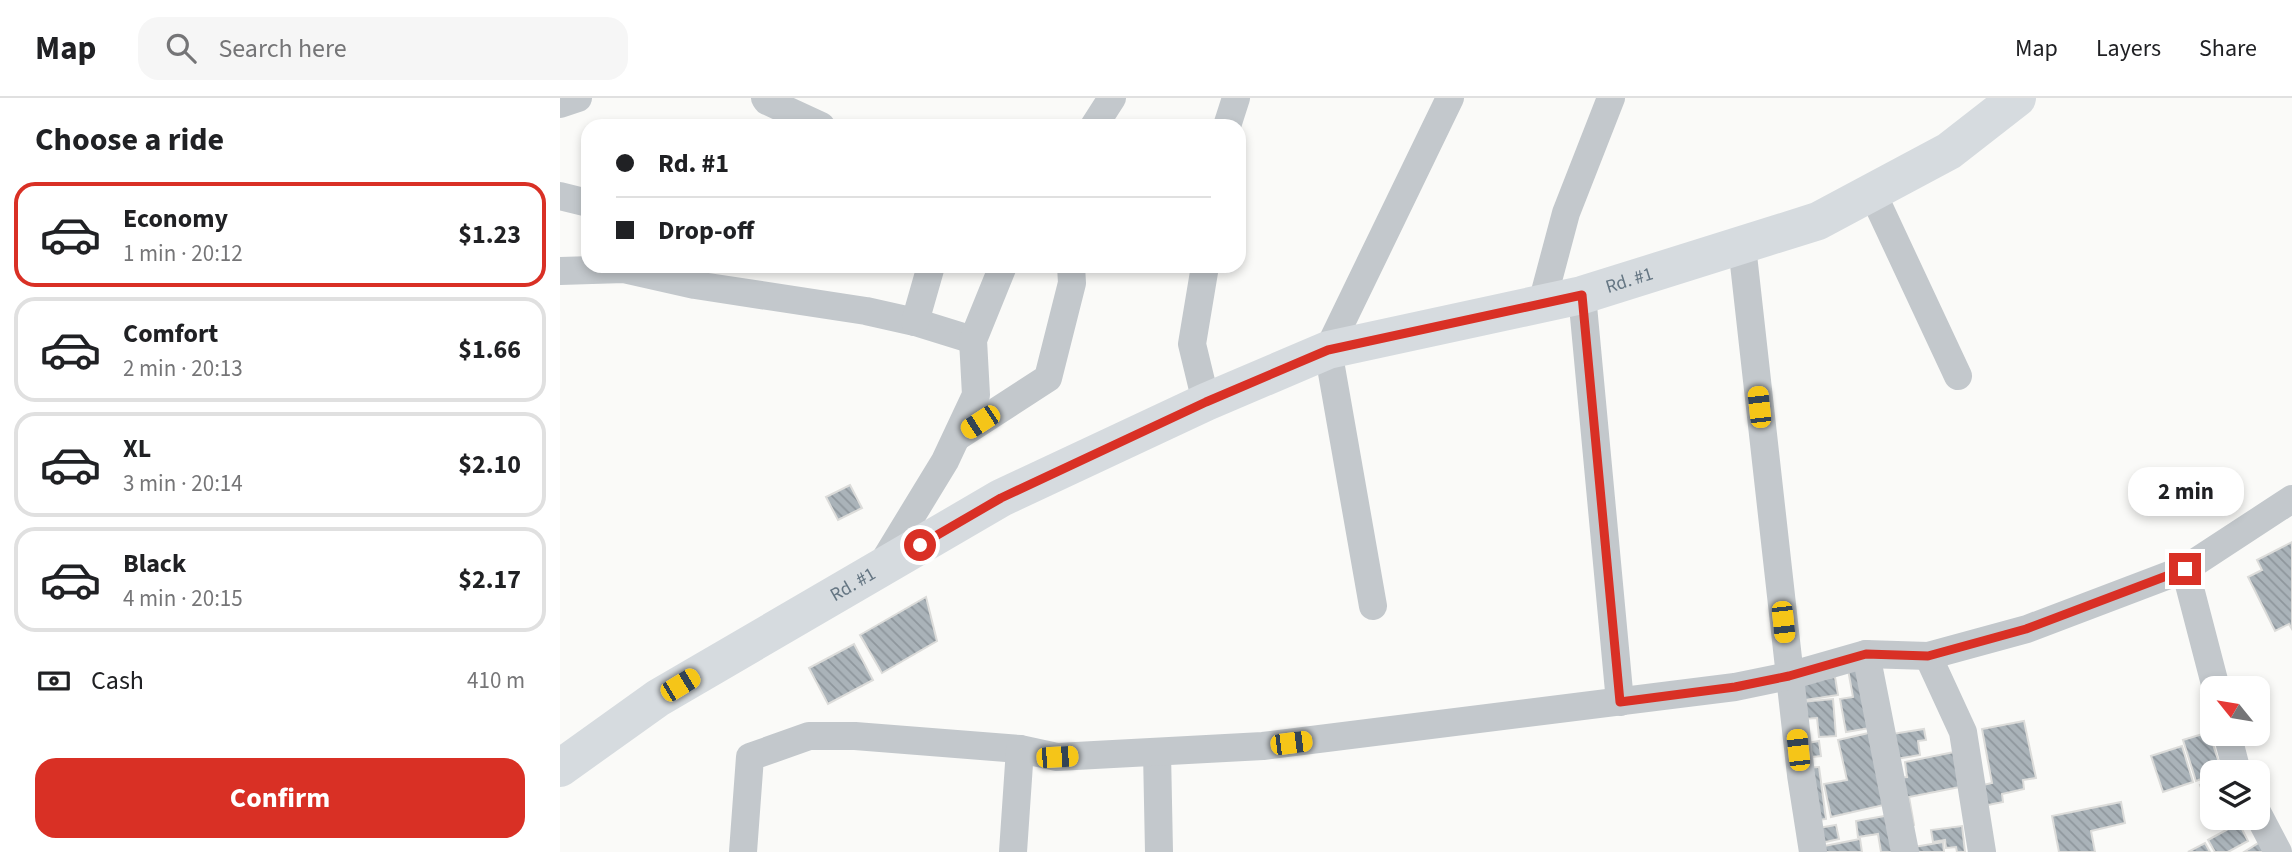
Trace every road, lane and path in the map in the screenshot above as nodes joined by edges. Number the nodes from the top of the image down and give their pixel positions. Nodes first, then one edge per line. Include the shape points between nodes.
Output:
1 (578, 98) edge
2 (765, 98) edge
3 (1112, 98) edge
4 (1236, 98) edge
5 (1450, 98) edge
6 (1611, 98) edge
7 (2017, 98) edge
8 (560, 104) edge
9 (806, 119) edge
10 (1098, 119) edge
11 (1229, 119) edge
12 (1872, 192) junction
13 (560, 196) edge
14 (581, 201) edge
15 (1742, 246) junction
16 (581, 270) edge
17 (560, 271) edge
18 (642, 273) edge
19 (929, 273) edge
20 (1000, 273) edge
21 (1071, 273) edge
22 (1204, 273) edge
23 (1582, 295) junction
24 (1542, 303) junction
25 (915, 322) junction
26 (973, 340) junction
27 (1328, 350) junction
28 (1958, 376) dead end
29 (1206, 402) junction
30 (957, 436) junction
31 (2292, 499) edge
32 (880, 568) junction
33 (2185, 569) junction
34 (1373, 606) dead end
35 (1866, 654) junction
36 (1928, 656) junction
37 (1789, 676) junction
38 (2213, 676) edge
39 (1620, 702) junction
40 (1020, 749) junction
41 (1157, 751) junction
42 (560, 768) edge
43 (2266, 830) edge
44 (743, 852) edge
45 (1013, 852) edge
46 (1159, 852) edge
47 (1813, 852) edge
48 (1905, 852) edge
49 (1982, 852) edge
50 (2278, 852) edge

1 - 8 street
2 - 9 street
3 - 10 street
4 - 11 street
5 - 27 street
6 - 24 street via 1566,213
7 - 12 main road, Rd. #1 via 1949,150
12 - 15 main road, Rd. #1 via 1818,221
12 - 28 street
13 - 14 street
15 - 23 main road, Rd. #1
15 - 37 street
16 - 17 street
18 - 25 street
19 - 25 street
20 - 26 street
21 - 30 street via 1048,378
22 - 29 street via 1192,344
23 - 24 main road, Rd. #1
23 - 39 street
24 - 27 main road, Rd. #1
25 - 26 street
26 - 30 street via 976,396
27 - 29 main road, Rd. #1
27 - 34 street
29 - 32 main road, Rd. #1 via 1001,498
30 - 32 street
31 - 33 street
32 - 42 main road, Rd. #1 via 658,698
33 - 36 street via 2026,629
33 - 38 street
35 - 36 street
35 - 37 street
35 - 48 street
36 - 49 street via 1962,732
37 - 39 street
37 - 47 street
39 - 41 street via 1263,746
40 - 41 street via 1057,757
40 - 44 street via 809,736 750,757
40 - 45 street
41 - 46 street
43 - 50 street

